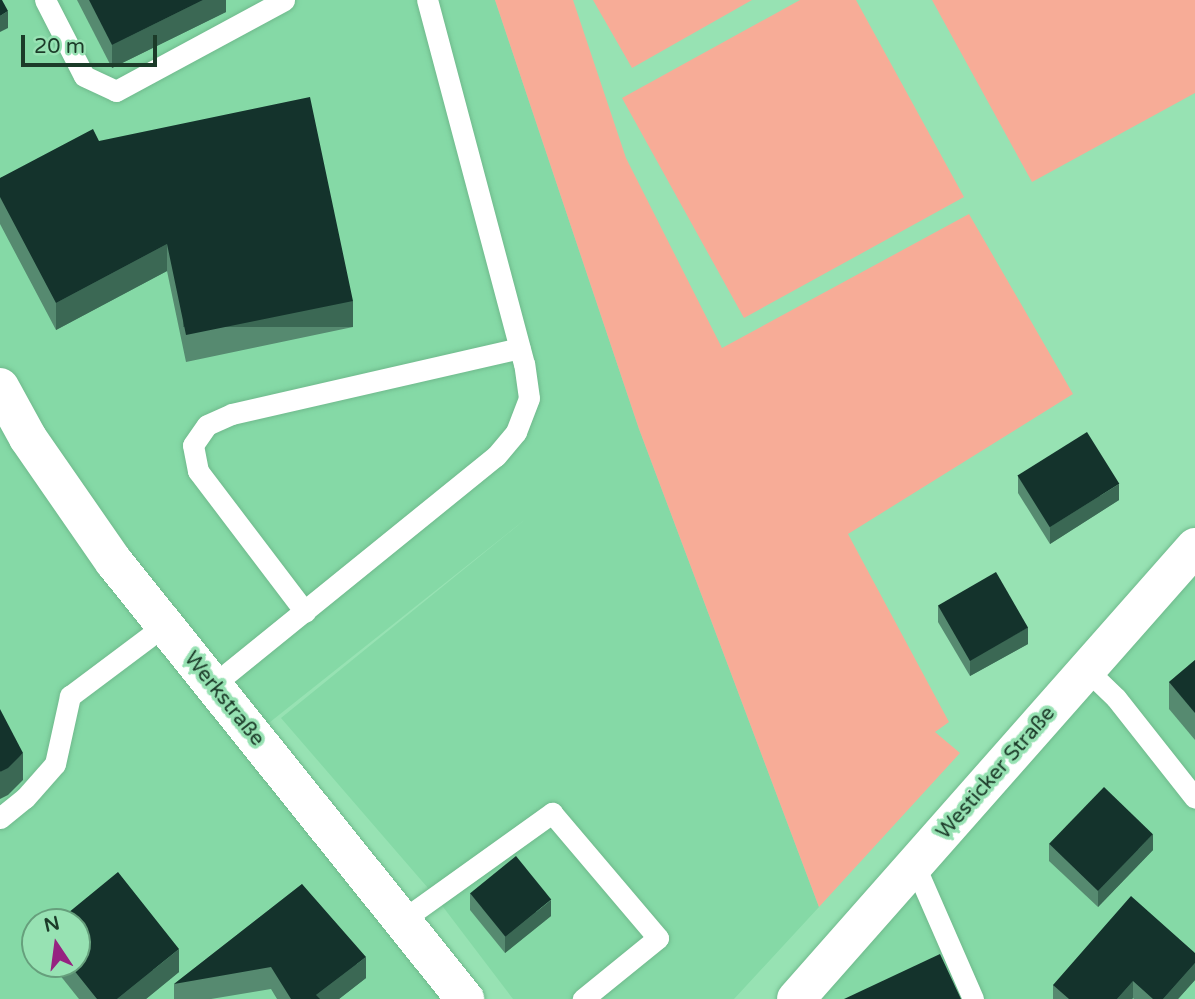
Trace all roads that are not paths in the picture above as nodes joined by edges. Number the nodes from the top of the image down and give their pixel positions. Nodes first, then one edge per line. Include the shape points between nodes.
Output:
1 (45, 0) edge
2 (284, 0) edge
3 (427, 0) edge
4 (520, 348) junction
5 (0, 387) edge
6 (1195, 547) edge
7 (304, 612) junction
8 (165, 625) junction
9 (1087, 670) junction
10 (213, 685) junction
11 (1195, 798) edge
12 (0, 818) edge
13 (915, 866) junction
14 (401, 921) junction
15 (465, 999) edge
16 (583, 999) edge
17 (796, 999) edge
18 (973, 999) edge

1 - 2 lane via 84,76 116,91
3 - 4 lane
4 - 7 lane via 529,398 516,432 496,456
4 - 7 lane via 232,414 207,425 193,445 198,471
5 - 8 street, Werkstraße via 35,450
6 - 9 street, Westicker Straße
7 - 10 lane
8 - 10 street, Werkstraße
8 - 12 lane via 70,696 55,764
9 - 11 lane via 1116,698
9 - 13 street, Westicker Straße
10 - 14 street, Werkstraße
13 - 17 street, Westicker Straße
13 - 18 lane
14 - 15 street, Werkstraße
14 - 16 lane via 552,813 658,938

